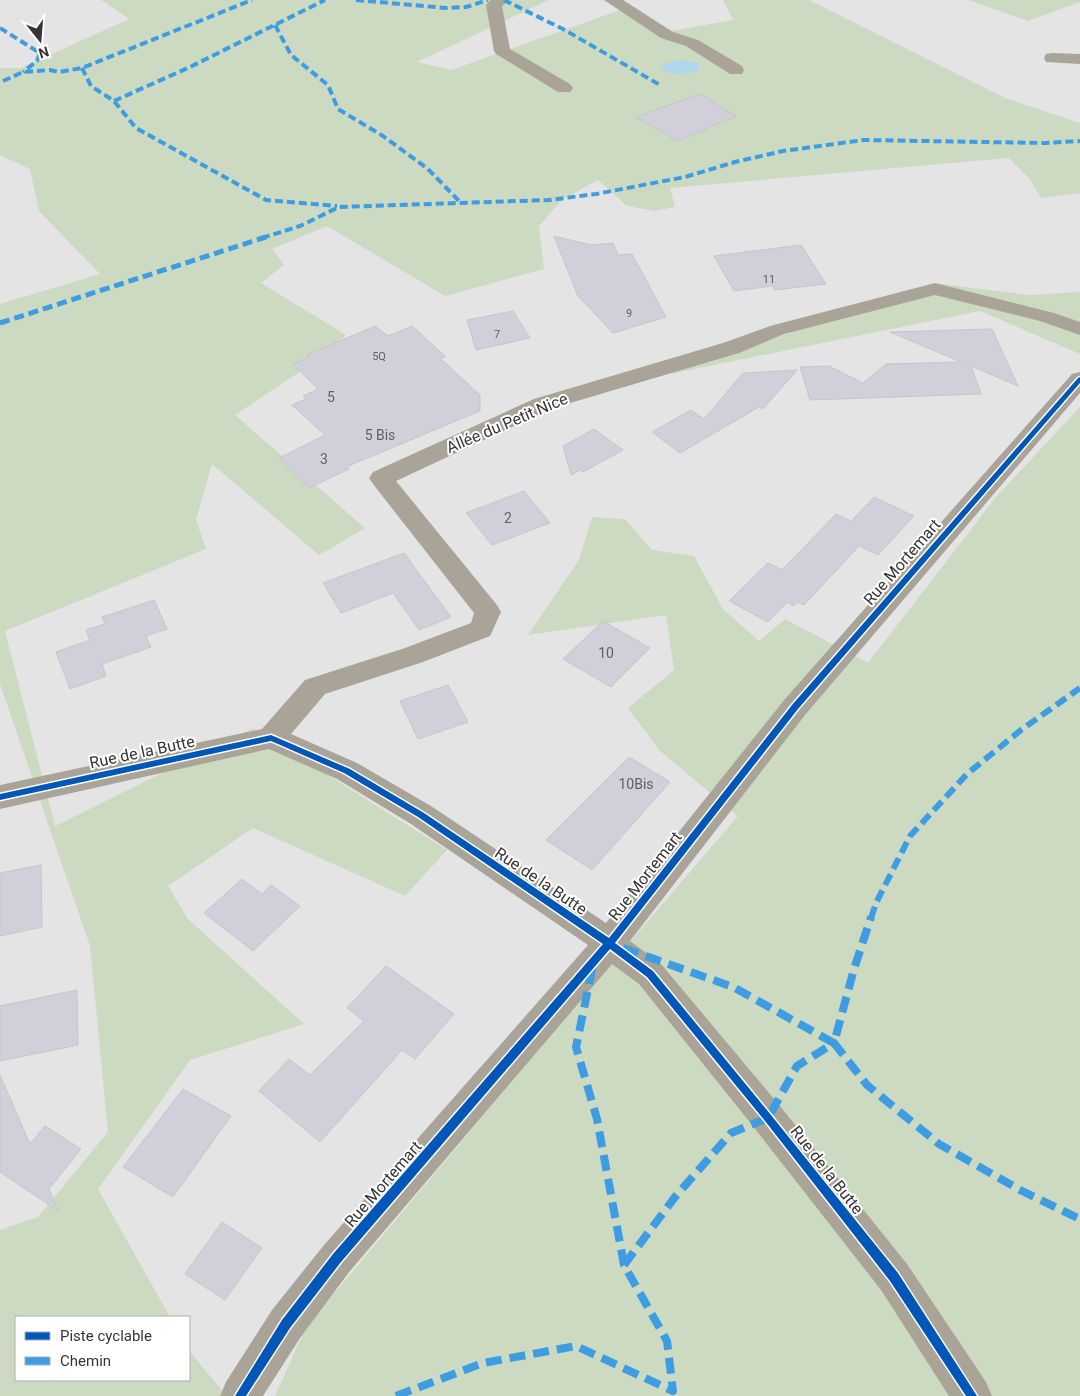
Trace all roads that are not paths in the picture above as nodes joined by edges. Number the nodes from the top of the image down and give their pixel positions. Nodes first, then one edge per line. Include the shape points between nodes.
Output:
1 (501, 0) edge
2 (612, 0) edge
3 (1052, 58) dead end
4 (1080, 59) edge
5 (736, 70) dead end
6 (564, 88) dead end
7 (1080, 329) edge
8 (1080, 379) edge
9 (271, 738) junction
10 (0, 797) edge
11 (609, 944) junction
12 (240, 1396) edge
13 (972, 1396) edge

1 - 6 street via 494,5 502,51
2 - 5 street via 666,35 692,43
3 - 4 street
7 - 9 street, Allée du Petit Nice via 1047,317 935,289 778,330 731,348 542,404 381,478 488,612 481,629 315,687
8 - 11 street, Rue Mortemart via 795,707
9 - 10 street, Rue de la Butte
9 - 11 street, Rue de la Butte via 347,772 421,815
11 - 12 street, Rue Mortemart via 337,1258 286,1324
11 - 13 street, Rue de la Butte via 650,974 768,1118 894,1277

